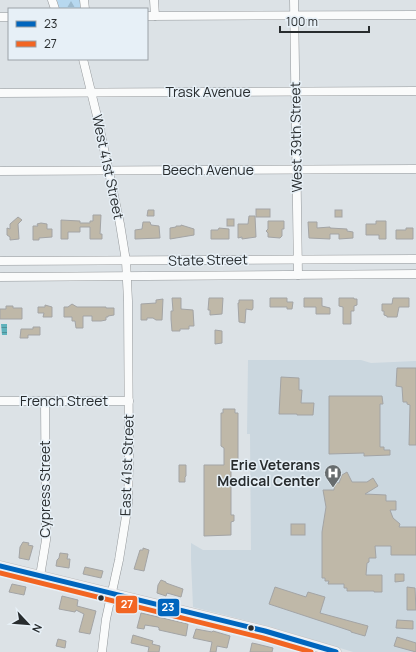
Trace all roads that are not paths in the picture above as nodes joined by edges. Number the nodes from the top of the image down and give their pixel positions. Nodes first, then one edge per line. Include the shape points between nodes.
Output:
1 (154, 0) edge
2 (294, 0) edge
3 (295, 15) junction
4 (416, 15) edge
5 (151, 16) edge
6 (83, 60) edge
7 (416, 91) edge
8 (296, 92) junction
9 (0, 93) edge
10 (92, 93) junction
11 (416, 169) edge
12 (296, 170) junction
13 (0, 171) edge
14 (108, 171) junction
15 (298, 259) junction
16 (416, 259) edge
17 (126, 261) junction
18 (0, 262) edge
19 (298, 274) junction
20 (416, 274) edge
21 (127, 276) junction
22 (0, 277) edge
23 (45, 401) junction
24 (128, 401) junction
25 (0, 402) edge
26 (0, 566) edge
27 (40, 576) junction
28 (111, 593) junction
29 (331, 651) edge
30 (102, 652) edge

1 - 5 street
2 - 3 street, West 39th Street
3 - 4 street
3 - 5 street
3 - 8 street, West 39th Street
6 - 10 street, West 41st Street
7 - 8 street, Trask Avenue
8 - 10 street, Trask Avenue
8 - 12 street, West 39th Street
9 - 10 street, Trask Avenue
10 - 14 street, West 41st Street
11 - 12 street, Beech Avenue
12 - 14 street, Beech Avenue
12 - 15 street, West 39th Street
13 - 14 street, Beech Avenue
14 - 17 street, West 41st Street
15 - 16 street, State Street
15 - 17 street, State Street
15 - 19 street, West 39th Street
17 - 18 street, State Street
17 - 21 street, West 41st Street
19 - 20 street, State Street
19 - 21 street, State Street
21 - 22 street, State Street
21 - 24 street, East 41st Street
23 - 24 street, French Street
23 - 25 street, French Street
23 - 27 street, Cypress Street via 46,540
24 - 28 street, East 41st Street via 128,504 122,548
26 - 27 main road
27 - 28 main road
28 - 29 main road via 265,631
28 - 30 street, East 41st Street via 102,638

